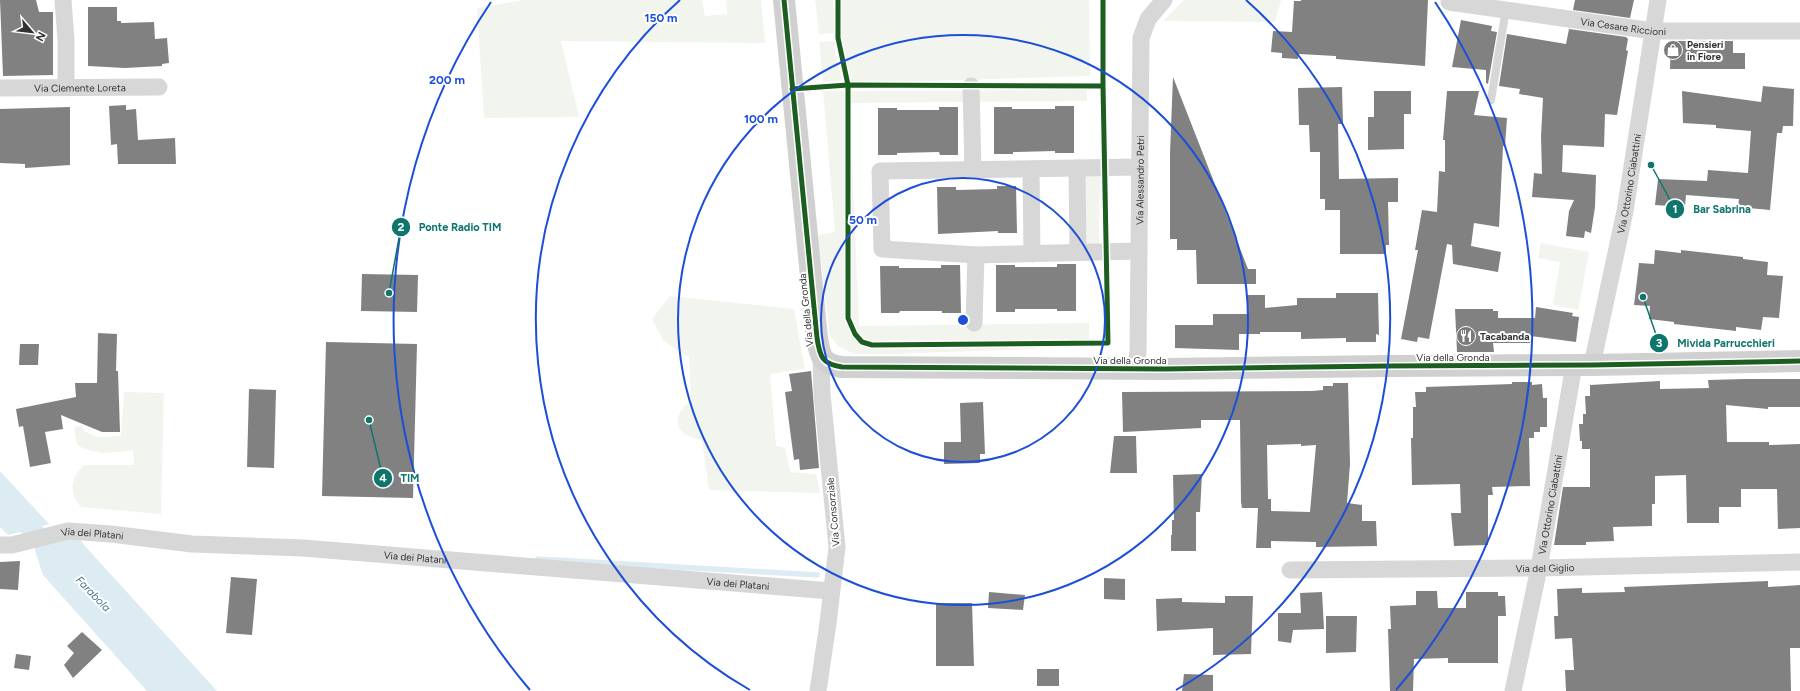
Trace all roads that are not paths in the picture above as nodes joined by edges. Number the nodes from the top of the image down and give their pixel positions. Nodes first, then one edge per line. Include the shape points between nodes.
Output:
1 (63, 0) edge
2 (784, 0) edge
3 (1164, 0) edge
4 (1658, 0) edge
5 (1449, 2) dead end
6 (1506, 9) junction
7 (1653, 31) junction
8 (1800, 31) edge
9 (971, 86) dead end
10 (66, 87) junction
11 (159, 87) dead end
12 (0, 88) edge
13 (1491, 100) dead end
14 (1140, 167) junction
15 (1077, 168) junction
16 (1031, 169) junction
17 (973, 170) junction
18 (1139, 251) junction
19 (1078, 252) junction
20 (1032, 254) junction
21 (976, 255) junction
22 (974, 323) dead end
23 (821, 356) junction
24 (1800, 361) edge
25 (1583, 365) junction
26 (1136, 369) junction
27 (6, 545) edge
28 (1800, 562) edge
29 (1539, 568) junction
30 (1290, 570) dead end
31 (831, 592) junction
32 (818, 691) edge
33 (1512, 691) edge

1 - 10 street
2 - 23 street, Via della Gronda via 817,338
3 - 14 street, Via Alessandro Petri via 1148,19 1141,38
4 - 7 street, Via Ottorino Ciabattini
5 - 6 street, Via Cesare Riccioni
6 - 7 street, Via Cesare Riccioni
6 - 13 lane
7 - 8 street, Via Cesare Riccioni
7 - 25 street, Via Ottorino Ciabattini via 1625,211
9 - 17 street
10 - 11 street, Via Clemente Loreta
10 - 12 street, Via Clemente Loreta
14 - 15 street
14 - 18 street, Via Alessandro Petri
15 - 16 street
15 - 19 street
16 - 17 street
16 - 20 street
17 - 21 street via 880,171 882,249
18 - 19 street
18 - 26 street, Via Alessandro Petri
19 - 20 street
20 - 21 street
21 - 22 street
23 - 26 street, Via della Gronda via 827,363 842,367
23 - 31 street, Via Consorziale via 822,394 836,538
24 - 25 street, Via della Gronda
25 - 26 street, Via della Gronda
25 - 29 street, Via Ottorino Ciabattini
27 - 31 street, Via dei Platani via 68,531 192,544 303,548
28 - 29 street, Via del Giglio
29 - 30 street, Via del Giglio
29 - 33 street, Via Ottorino Ciabattini
31 - 32 street, Via Consorziale

